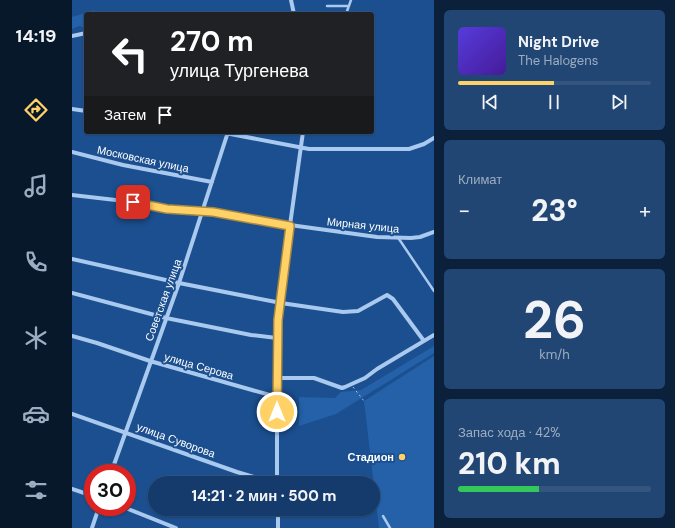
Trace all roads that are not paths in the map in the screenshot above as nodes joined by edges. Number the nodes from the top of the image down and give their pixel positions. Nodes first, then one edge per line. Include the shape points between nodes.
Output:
1 (291, 0) edge
2 (351, 0) edge
3 (327, 6) dead end
4 (349, 6) junction
5 (294, 12) edge
6 (347, 12) edge
7 (84, 33) edge
8 (72, 36) edge
9 (72, 109) edge
10 (84, 111) edge
11 (228, 134) edge
12 (233, 134) edge
13 (304, 134) edge
14 (434, 138) edge
15 (302, 148) junction
16 (72, 152) edge
17 (212, 182) junction
18 (72, 195) edge
19 (202, 212) junction
20 (290, 226) junction
21 (434, 232) edge
22 (399, 239) junction
23 (72, 259) edge
24 (179, 283) junction
25 (434, 291) edge
26 (72, 293) edge
27 (281, 303) junction
28 (166, 318) junction
29 (434, 335) edge
30 (72, 336) edge
31 (277, 338) junction
32 (424, 341) junction
33 (150, 362) junction
34 (277, 378) junction
35 (277, 397) junction
36 (72, 414) edge
37 (126, 432) junction
38 (114, 464) edge
39 (250, 476) edge
40 (277, 476) edge
41 (72, 489) edge
42 (84, 493) edge
43 (136, 512) edge
44 (96, 516) edge
45 (278, 516) edge
46 (383, 516) dead end
47 (92, 528) edge
48 (176, 528) edge
49 (278, 528) edge
50 (390, 528) edge

1 - 5 street
2 - 4 lane
3 - 4 lane
4 - 6 lane
7 - 8 street
9 - 10 street
11 - 17 street, Советская улица
12 - 15 street
13 - 15 street
14 - 15 street via 408,149
15 - 20 street
16 - 17 street, Московская улица via 123,165
17 - 19 street, Советская улица
18 - 19 street, Мирная улица
19 - 20 street, Мирная улица
19 - 24 street, Советская улица
20 - 22 street, Мирная улица
20 - 27 street
21 - 22 street, Мирная улица via 420,237
22 - 25 lane
23 - 24 street
24 - 27 street
24 - 28 street, Советская улица
26 - 28 street
27 - 31 street
27 - 32 street via 348,312 358,311 383,296 391,296
28 - 31 street
28 - 33 street, Советская улица
29 - 32 street
30 - 33 street, улица Серова
31 - 34 street
32 - 34 street via 365,378 342,388 314,378
33 - 35 street, улица Серова
33 - 37 street, Советская улица
34 - 35 street
35 - 40 street
36 - 37 street, улица Суворова
37 - 38 street, Советская улица
37 - 39 street, улица Суворова
41 - 42 street
43 - 48 street
44 - 47 street
45 - 49 street
46 - 50 lane

